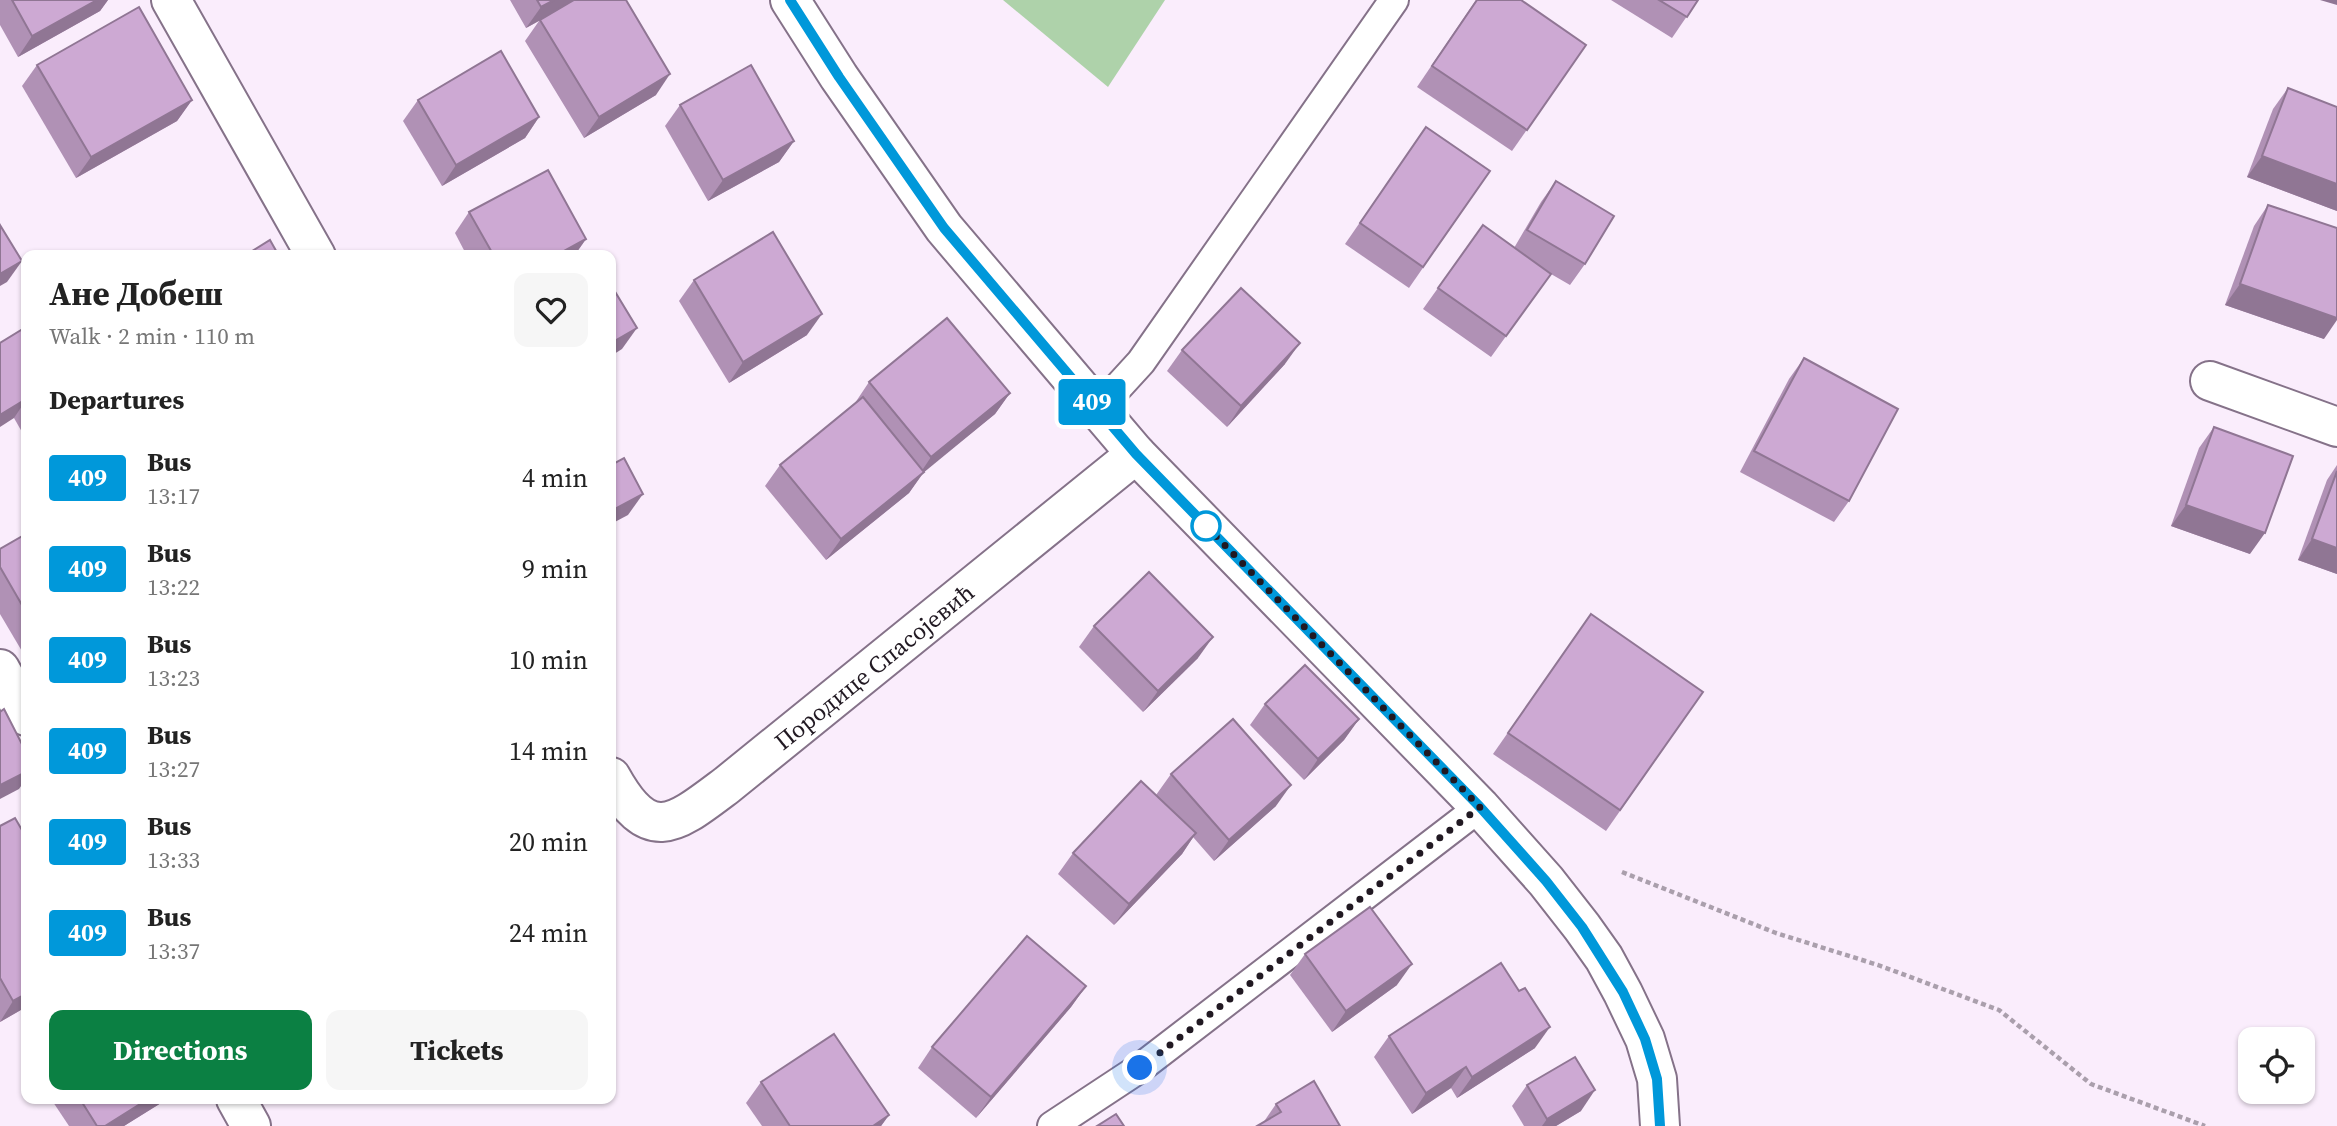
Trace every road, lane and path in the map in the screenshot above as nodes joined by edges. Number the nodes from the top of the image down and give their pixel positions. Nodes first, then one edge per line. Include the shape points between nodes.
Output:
1 (171, 0) edge
2 (790, 0) edge
3 (1394, 0) edge
4 (313, 250) edge
5 (2210, 381) dead end
6 (1098, 409) junction
7 (2337, 427) edge
8 (1136, 454) junction
9 (0, 668) edge
10 (21, 707) edge
11 (616, 785) edge
12 (1480, 807) junction
13 (1622, 872) dead end
14 (239, 1104) edge
15 (251, 1126) edge
16 (1052, 1126) edge
17 (1660, 1126) edge
18 (2206, 1126) edge

1 - 4 street
2 - 6 street via 944,228
3 - 6 lane via 1141,362
5 - 7 street
6 - 8 street
8 - 11 street, Породице Спасојевић via 686,816 647,820 628,805
8 - 12 street
9 - 10 street
12 - 16 lane via 1140,1068
12 - 17 street via 1546,881 1610,970 1654,1063
13 - 18 path via 1776,933 1999,1010 2091,1084
14 - 15 street

